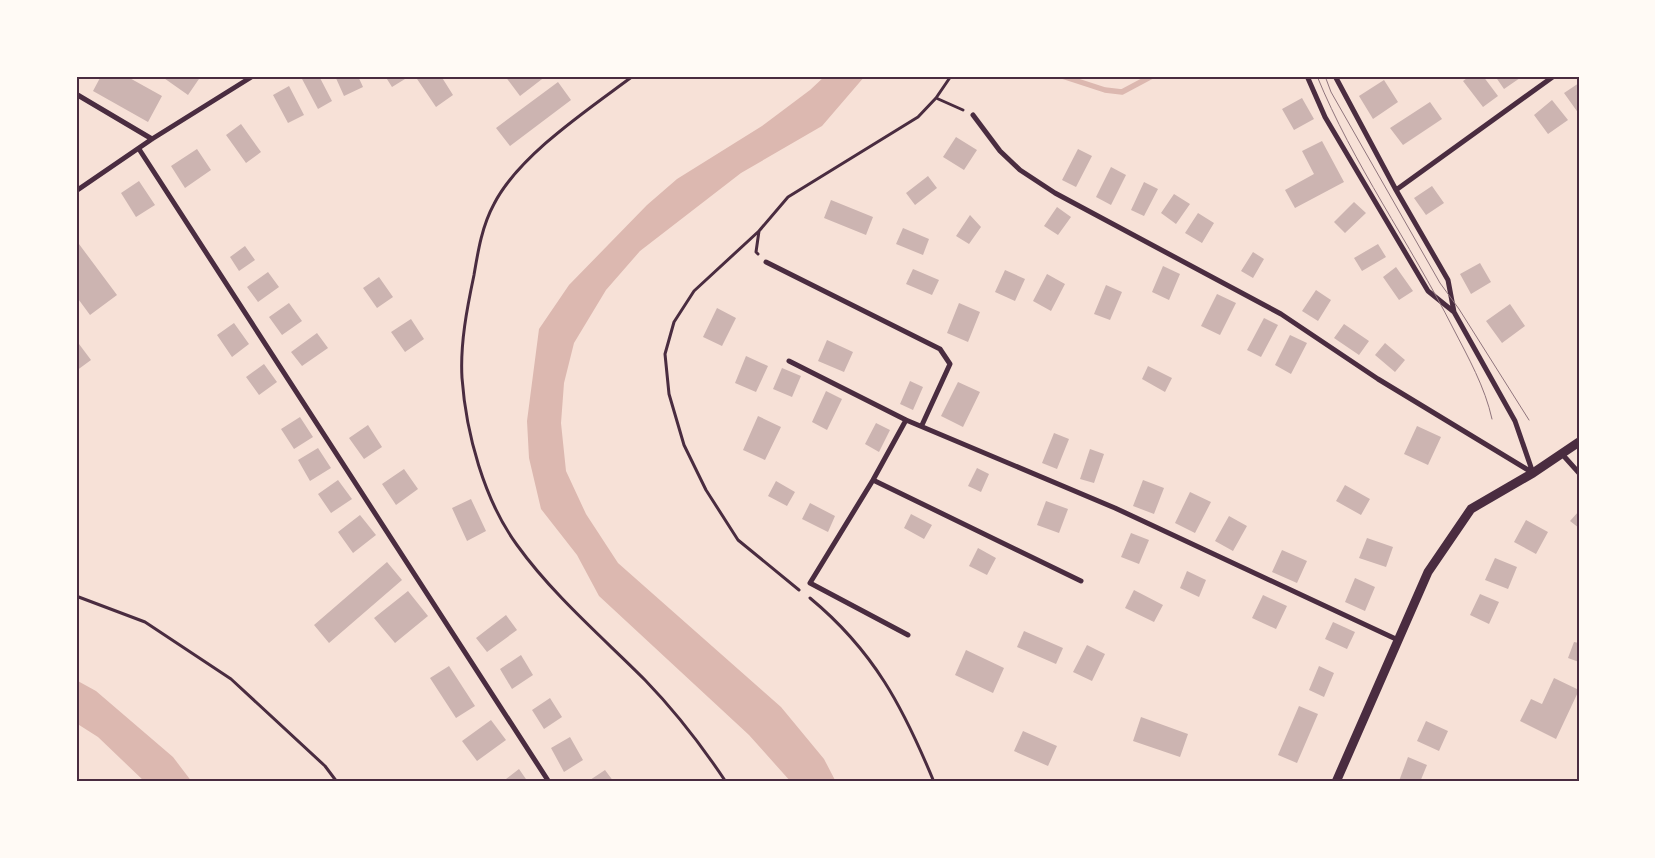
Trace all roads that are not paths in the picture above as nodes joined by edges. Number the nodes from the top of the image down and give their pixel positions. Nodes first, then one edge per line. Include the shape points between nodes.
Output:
1 (252, 76) edge
2 (1306, 76) edge
3 (1335, 76) edge
4 (1554, 76) edge
5 (76, 94) edge
6 (973, 115) road end
7 (152, 139) junction
8 (139, 149) junction
9 (76, 190) edge
10 (1396, 190) junction
11 (766, 262) road end
12 (1454, 312) junction
13 (789, 361) dead end
14 (906, 420) junction
15 (922, 425) junction
16 (1579, 442) edge
17 (1562, 454) junction
18 (1533, 473) junction
19 (1579, 473) edge
20 (873, 480) junction
21 (1081, 581) dead end
22 (908, 635) dead end
23 (1398, 640) junction
24 (549, 782) edge
25 (1336, 782) edge

1 - 7 street
2 - 12 street via 1325,117 1428,291
3 - 10 street
4 - 10 street
5 - 7 street
6 - 18 street via 1000,151 1020,170 1055,193 1281,314 1378,379
7 - 8 street
8 - 9 street
8 - 24 street
10 - 12 street via 1448,280
11 - 15 street via 940,349 950,364
12 - 18 street via 1515,421
13 - 14 street
14 - 15 street
14 - 20 street
15 - 23 street via 1115,508
16 - 17 street
17 - 18 street
17 - 19 street
18 - 23 street via 1471,509 1428,572
20 - 21 street
20 - 22 street via 810,582
23 - 25 street

